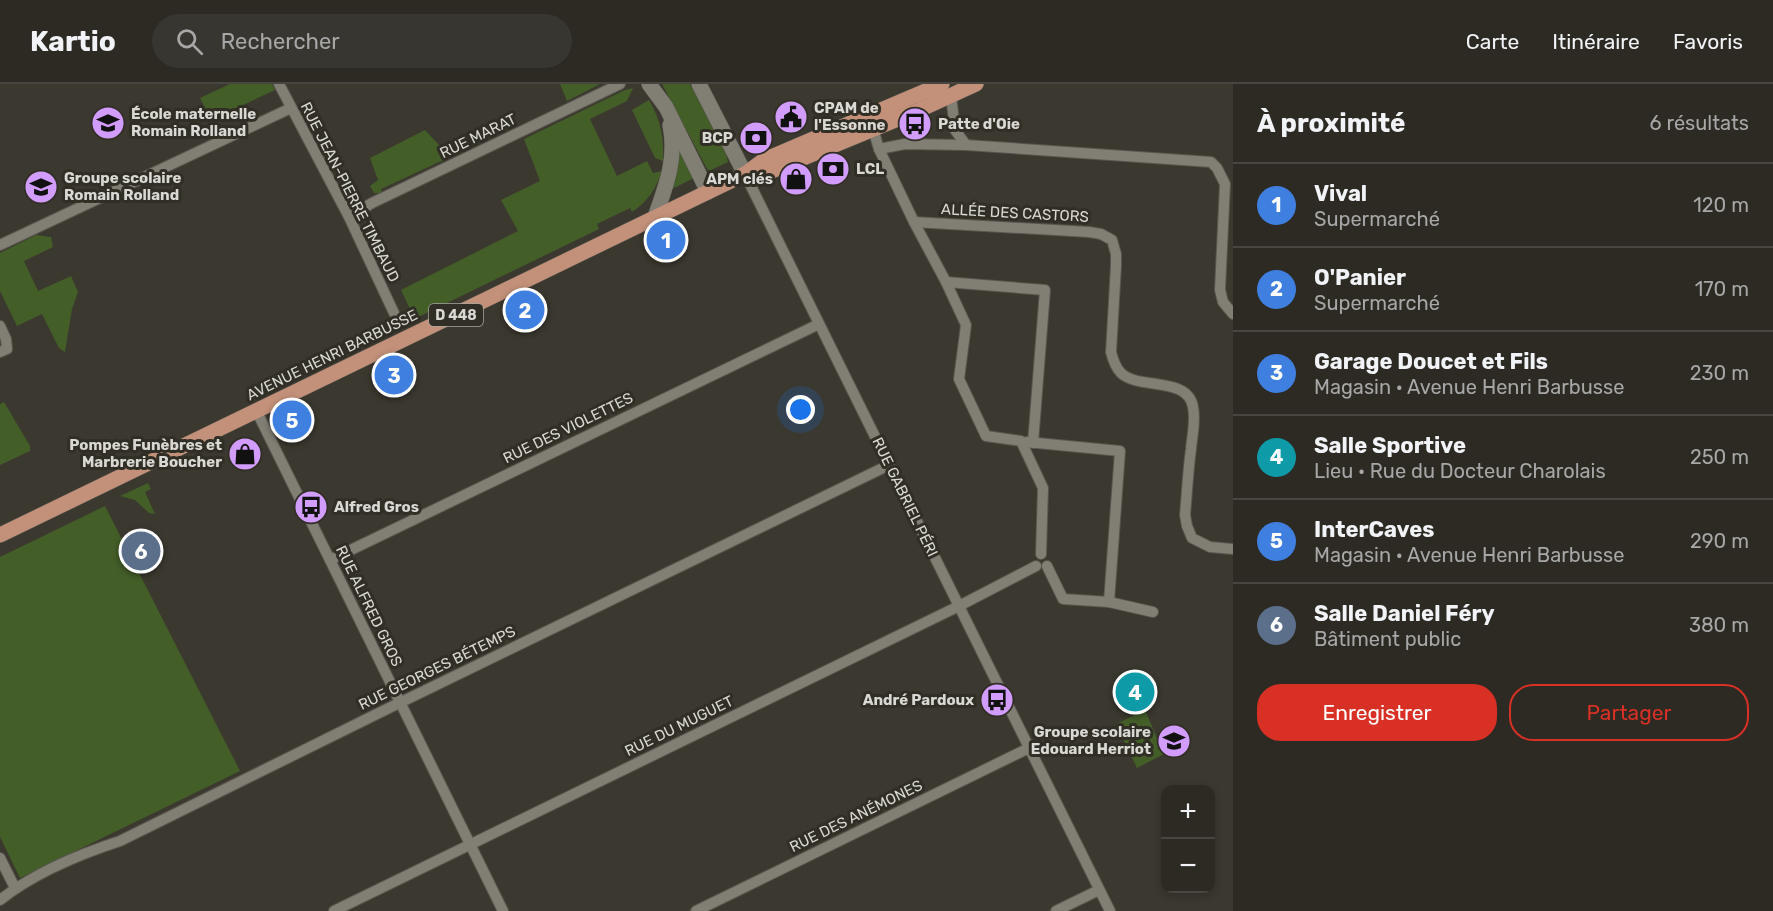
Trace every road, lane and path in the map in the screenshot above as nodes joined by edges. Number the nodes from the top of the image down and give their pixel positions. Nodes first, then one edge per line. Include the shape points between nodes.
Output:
1 (279, 84) edge
2 (620, 84) edge
3 (649, 84) edge
4 (699, 84) edge
5 (976, 84) edge
6 (947, 90) edge
7 (666, 107) junction
8 (291, 108) junction
9 (873, 129) junction
10 (966, 145) junction
11 (879, 149) junction
12 (745, 174) junction
13 (708, 192) junction
14 (349, 217) junction
15 (655, 217) junction
16 (914, 222) junction
17 (0, 245) edge
18 (946, 282) junction
19 (394, 313) dead end
20 (1233, 314) edge
21 (819, 324) junction
22 (0, 326) edge
23 (0, 352) edge
24 (257, 412) junction
25 (1021, 441) junction
26 (1033, 444) junction
27 (889, 465) junction
28 (0, 535) edge
29 (1233, 549) edge
30 (330, 560) junction
31 (1041, 566) junction
32 (1109, 602) junction
33 (959, 606) junction
34 (1153, 612) dead end
35 (400, 703) junction
36 (1029, 748) junction
37 (470, 844) junction
38 (0, 858) edge
39 (15, 888) junction
40 (1099, 890) junction
41 (0, 900) edge
42 (334, 911) edge
43 (502, 911) edge
44 (696, 911) edge
45 (1056, 911) edge
46 (1110, 911) edge

1 - 8 street, RUE JEAN-PIERRE TIMBAUD
2 - 14 street, RUE MARAT
3 - 7 street
4 - 12 street, RUE GABRIEL PÉRI
5 - 6 main road, AVENUE HENRI BARBUSSE / D 448
6 - 9 main road, AVENUE HENRI BARBUSSE / D 448
6 - 10 street via 955,130
6 - 12 main road, AVENUE HENRI BARBUSSE / D 448 via 764,159
7 - 13 street
7 - 15 street via 673,157
8 - 14 street, RUE JEAN-PIERRE TIMBAUD
8 - 17 street
9 - 11 street
9 - 12 main road, AVENUE HENRI BARBUSSE / D 448 via 769,172
10 - 11 street via 905,144
10 - 20 street via 1211,162 1225,184 1220,290
11 - 16 street
12 - 13 main road, AVENUE HENRI BARBUSSE / D 448
12 - 21 street, RUE GABRIEL PÉRI
13 - 15 main road, AVENUE HENRI BARBUSSE / D 448
14 - 19 street, RUE JEAN-PIERRE TIMBAUD
15 - 24 main road, AVENUE HENRI BARBUSSE / D 448
16 - 18 street
16 - 29 street, ALLÉE DES CASTORS via 1089,232 1112,240 1116,266 1111,352 1115,364 1122,374 1135,381 1174,387 1193,405 1187,526 1192,538 1210,546
18 - 25 street via 966,325 959,379 981,426 986,436
18 - 26 street via 1045,290
21 - 27 street, RUE GABRIEL PÉRI
21 - 30 street, RUE DES VIOLETTES
22 - 23 street via 7,349
24 - 28 main road, AVENUE HENRI BARBUSSE / D 448
24 - 30 street, RUE ALFRED GROS
25 - 26 street
25 - 31 street via 1043,488 1041,554 1049,560
26 - 32 street via 1120,451
27 - 33 street, RUE GABRIEL PÉRI
27 - 35 street, RUE GEORGES BÉTEMPS
30 - 35 street, RUE ALFRED GROS
31 - 32 street via 1063,599
31 - 33 street, RUE DU MUGUET
32 - 34 street
33 - 36 street, RUE GABRIEL PÉRI
33 - 37 street, RUE DU MUGUET
35 - 37 street, RUE ALFRED GROS
35 - 39 street, RUE GEORGES BÉTEMPS via 120,841
36 - 40 street, RUE GABRIEL PÉRI
36 - 44 street, RUE DES ANÉMONES
37 - 42 street, RUE DU MUGUET
37 - 43 street, RUE ALFRED GROS
38 - 39 street
39 - 41 street, RUE GEORGES BÉTEMPS
40 - 45 street
40 - 46 street, RUE GABRIEL PÉRI

